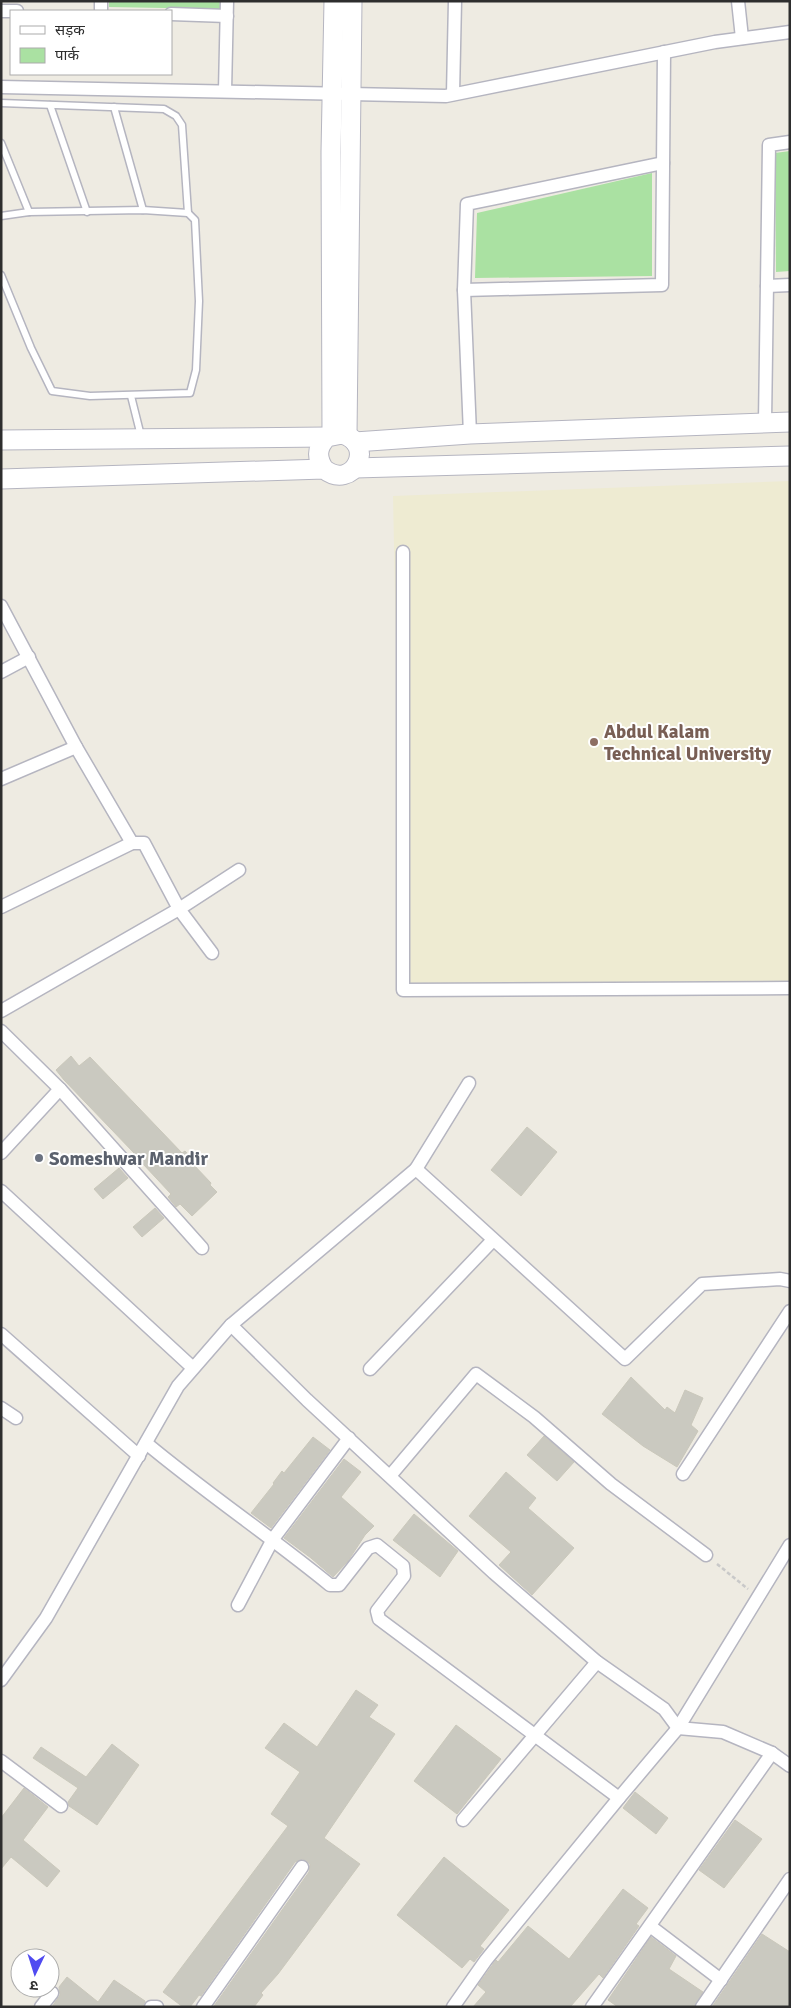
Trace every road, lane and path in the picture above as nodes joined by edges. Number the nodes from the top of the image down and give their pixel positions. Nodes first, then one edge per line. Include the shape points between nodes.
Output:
1 (227, 1) edge
2 (334, 1) edge
3 (352, 1) edge
4 (455, 1) edge
5 (738, 1) edge
6 (172, 14) edge
7 (226, 16) junction
8 (790, 32) edge
9 (742, 38) junction
10 (664, 52) junction
11 (1, 87) edge
12 (225, 91) junction
13 (341, 93) junction
14 (453, 94) junction
15 (1, 103) edge
16 (50, 105) junction
17 (114, 107) junction
18 (790, 142) edge
19 (1, 143) edge
20 (663, 163) junction
21 (143, 210) junction
22 (29, 212) junction
23 (87, 212) junction
24 (188, 213) junction
25 (1, 216) edge
26 (1, 275) edge
27 (790, 285) edge
28 (767, 286) junction
29 (464, 290) junction
30 (131, 396) junction
31 (765, 422) junction
32 (790, 422) edge
33 (470, 434) junction
34 (340, 437) junction
35 (141, 438) junction
36 (1, 440) edge
37 (790, 456) edge
38 (355, 468) junction
39 (324, 469) junction
40 (1, 478) edge
41 (403, 552) dead end
42 (1, 606) edge
43 (29, 657) junction
44 (1, 672) edge
45 (76, 747) junction
46 (1, 779) edge
47 (132, 843) junction
48 (239, 870) dead end
49 (1, 907) edge
50 (179, 909) junction
51 (212, 953) dead end
52 (790, 988) edge
53 (1, 1011) edge
54 (1, 1031) edge
55 (469, 1083) dead end
56 (60, 1089) junction
57 (1, 1153) edge
58 (416, 1169) junction
59 (1, 1191) edge
60 (493, 1240) junction
61 (202, 1248) dead end
62 (790, 1282) edge
63 (790, 1311) edge
64 (231, 1325) junction
65 (1, 1334) edge
66 (193, 1368) junction
67 (370, 1369) dead end
68 (1, 1408) edge
69 (16, 1418) dead end
70 (348, 1438) junction
71 (146, 1443) junction
72 (139, 1456) junction
73 (684, 1474) dead end
74 (390, 1476) junction
75 (273, 1539) junction
76 (790, 1545) edge
77 (706, 1555) joint
78 (757, 1596) junction
79 (238, 1605) dead end
80 (597, 1662) junction
81 (1, 1680) edge
82 (678, 1728) junction
83 (534, 1736) junction
84 (772, 1753) junction
85 (1, 1761) edge
86 (790, 1766) edge
87 (619, 1798) junction
88 (61, 1806) dead end
89 (463, 1820) dead end
90 (302, 1867) dead end
91 (790, 1880) edge
92 (650, 1926) junction
93 (721, 1980) junction
94 (150, 2007) edge
95 (157, 2007) edge
96 (203, 2007) edge
97 (452, 2007) edge
98 (592, 2007) edge
99 (702, 2007) edge

1 - 7 street
2 - 13 street
3 - 13 street
4 - 14 street
5 - 9 street
6 - 7 street
7 - 12 street
8 - 9 street
9 - 10 street
10 - 14 street
10 - 20 street
11 - 12 street
12 - 13 street
13 - 14 street
13 - 34 street
15 - 16 lane
16 - 17 lane
16 - 23 lane
17 - 21 lane
17 - 24 lane via 164,109 176,116 182,125
18 - 28 street via 769,145
19 - 22 lane
20 - 29 street via 467,204
20 - 29 street via 662,285
21 - 23 lane
21 - 24 lane
22 - 23 lane
22 - 25 lane
24 - 30 lane via 195,220 199,301 194,382 190,393
26 - 30 lane via 52,391 70,395
27 - 28 street
28 - 31 street
29 - 33 street
30 - 35 lane
31 - 32 street
31 - 33 street
33 - 34 street
34 - 35 street
34 - 38 street via 360,455
34 - 39 street via 319,449
35 - 36 street
37 - 38 street
38 - 39 street via 343,475
39 - 40 street
41 - 52 street via 403,990
42 - 43 street
43 - 44 street
43 - 45 street
45 - 46 street
45 - 47 street
47 - 49 street
47 - 50 street via 144,843
48 - 50 street
50 - 51 street
50 - 53 street
54 - 56 street
55 - 58 street
56 - 57 street
56 - 61 street
58 - 60 street
58 - 64 street
59 - 66 street
60 - 62 street via 625,1359 702,1284 780,1279
60 - 67 street
63 - 73 street
64 - 66 street
64 - 70 street
65 - 72 street
66 - 71 street via 178,1386
68 - 69 street
70 - 74 street
70 - 75 street
71 - 72 street
71 - 75 street via 194,1483
72 - 81 street via 46,1618
74 - 77 street via 476,1374 534,1417 611,1484
74 - 80 street via 494,1573
75 - 79 street
75 - 83 street via 330,1585 338,1585 368,1548 377,1545 403,1566 404,1576 377,1611 379,1620
76 - 78 street
77 - 78 path
78 - 82 street
80 - 82 street via 664,1709
80 - 83 street
82 - 84 street via 723,1732
82 - 87 street
83 - 87 street
83 - 89 street
84 - 86 street
84 - 92 street
85 - 88 street
87 - 97 street via 486,1960
90 - 96 street
91 - 93 street
92 - 93 street
92 - 98 street
93 - 99 street
94 - 95 street

